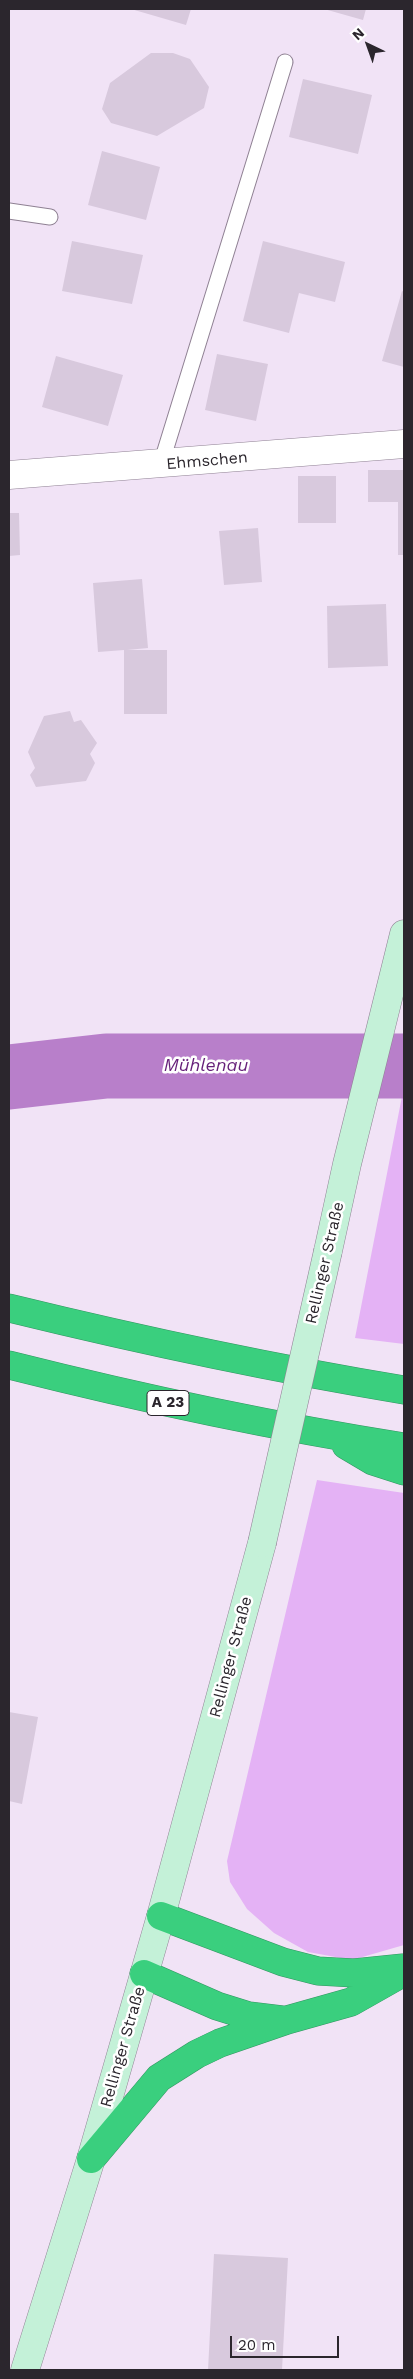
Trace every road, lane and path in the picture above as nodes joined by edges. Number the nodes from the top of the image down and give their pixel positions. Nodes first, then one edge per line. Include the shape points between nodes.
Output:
1 (285, 62) dead end
2 (9, 211) edge
3 (50, 217) dead end
4 (404, 444) edge
5 (161, 464) junction
6 (9, 475) edge
7 (404, 934) edge
8 (9, 1308) edge
9 (9, 1365) edge
10 (296, 1372) junction
11 (404, 1374) edge
12 (404, 1390) edge
13 (329, 1435) junction
14 (404, 1447) edge
15 (404, 1471) edge
16 (161, 1916) junction
17 (404, 1968) edge
18 (404, 1972) edge
19 (144, 1974) junction
20 (287, 2020) junction
21 (91, 2159) junction
22 (25, 2370) edge

1 - 5 lane
2 - 3 lane
4 - 5 street, Ehmschen
5 - 6 street, Ehmschen
7 - 16 street, Rellinger Straße, bridge via 347,1164 262,1543
8 - 10 highway
9 - 13 highway, A 23 via 130,1396
10 - 11 highway
10 - 12 highway
13 - 14 highway, A 23
13 - 15 highway via 373,1461
16 - 17 highway via 283,1962 318,1971 354,1973
16 - 19 street, Rellinger Straße
18 - 20 highway via 351,2002
19 - 20 highway via 217,2006 249,2016
19 - 21 street, Rellinger Straße
20 - 21 highway via 220,2043 159,2078
21 - 22 street, Rellinger Straße

